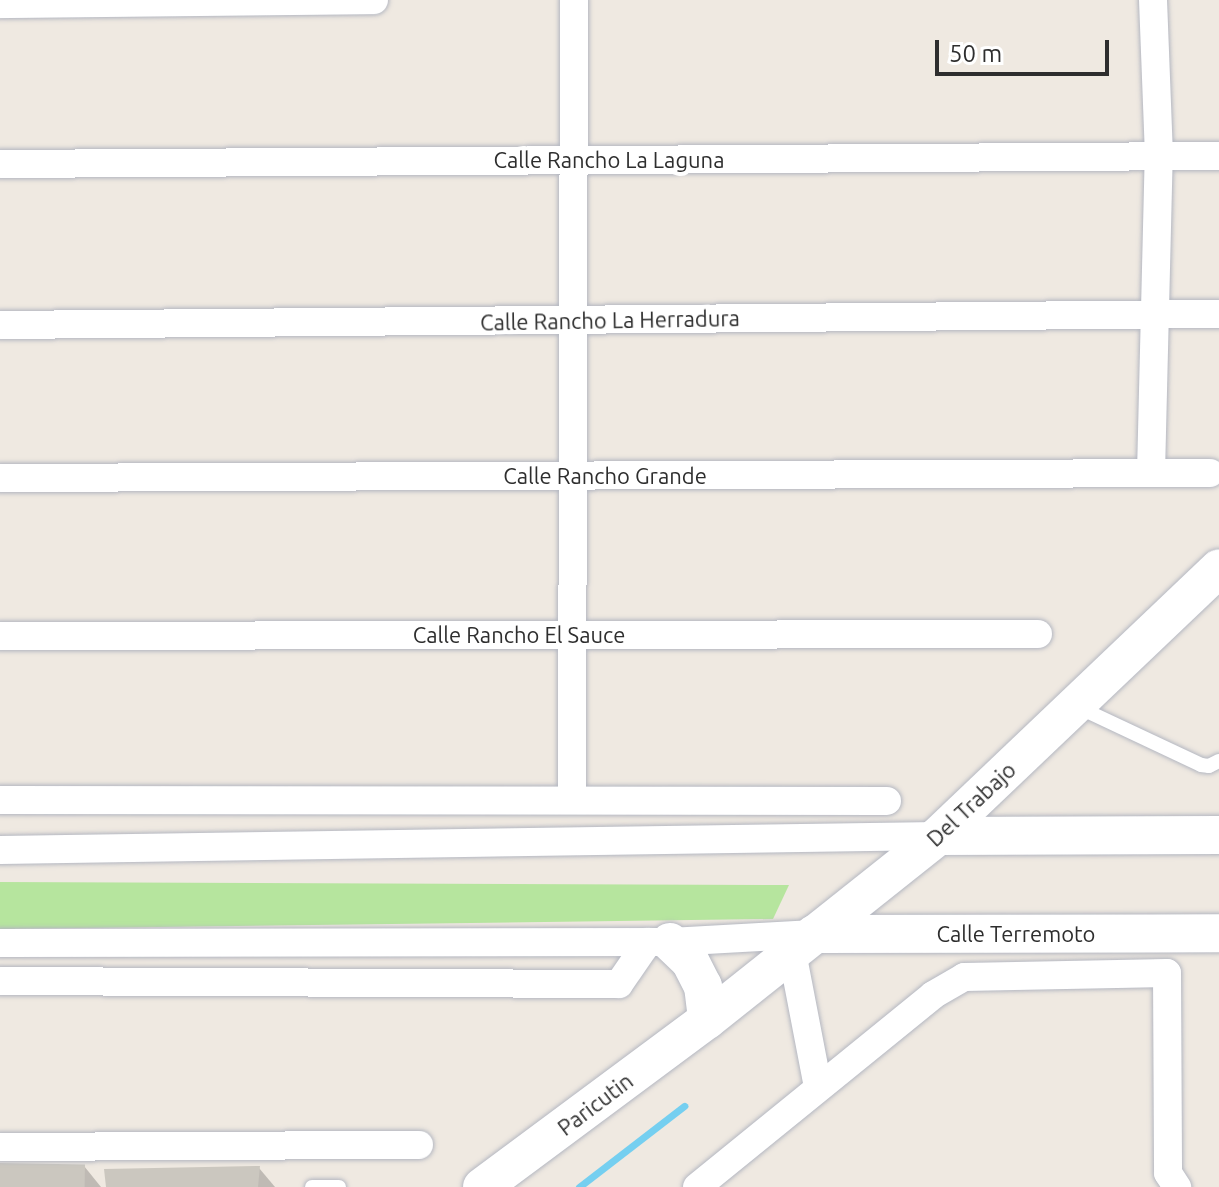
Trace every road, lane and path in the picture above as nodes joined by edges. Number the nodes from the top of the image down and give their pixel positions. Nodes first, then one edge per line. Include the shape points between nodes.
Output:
1 (374, 0) edge
2 (574, 0) edge
3 (1153, 0) edge
4 (0, 4) edge
5 (1159, 156) junction
6 (1219, 156) edge
7 (573, 160) junction
8 (0, 164) edge
9 (1219, 314) edge
10 (1155, 315) junction
11 (574, 320) junction
12 (0, 325) edge
13 (1151, 473) junction
14 (1210, 473) dead end
15 (575, 476) junction
16 (0, 478) edge
17 (1217, 580) edge
18 (1038, 634) dead end
19 (0, 636) edge
20 (575, 636) junction
21 (1076, 706) junction
22 (1219, 761) edge
23 (0, 800) edge
24 (572, 800) junction
25 (887, 801) dead end
26 (1219, 835) edge
27 (938, 836) junction
28 (0, 850) edge
29 (1219, 933) edge
30 (659, 942) junction
31 (0, 943) edge
32 (803, 943) junction
33 (0, 981) edge
34 (707, 1020) junction
35 (818, 1087) junction
36 (419, 1145) dead end
37 (0, 1147) edge
38 (312, 1187) edge
39 (339, 1187) edge
40 (482, 1187) edge
41 (697, 1187) edge
42 (1177, 1187) edge

1 - 4 street
2 - 7 street
3 - 5 street
5 - 6 street, Calle Rancho La Laguna
5 - 7 street, Calle Rancho La Laguna
5 - 10 street
7 - 8 street, Calle Rancho La Laguna
7 - 11 street
9 - 10 street, Calle Rancho La Herradura
10 - 11 street, Calle Rancho La Herradura
10 - 13 street
11 - 12 street, Calle Rancho La Herradura
11 - 15 street
13 - 14 street, Calle Rancho Grande
13 - 15 street, Calle Rancho Grande
15 - 16 street, Calle Rancho Grande
15 - 20 street
17 - 21 main road, Del Trabajo
18 - 20 street, Calle Rancho El Sauce
19 - 20 street, Calle Rancho El Sauce
20 - 24 street
21 - 22 lane via 1201,765
21 - 27 main road, Del Trabajo
23 - 24 street
24 - 25 street
26 - 27 main road
27 - 28 street
27 - 32 main road, Del Trabajo
29 - 32 main road, Calle Terremoto
30 - 31 street
30 - 32 street
30 - 33 street via 619,984
30 - 34 main road via 690,961 703,986
32 - 34 main road, Del Trabajo
32 - 35 street
34 - 40 main road, Paricutin
35 - 41 street
35 - 42 street via 933,995 964,977 1167,973 1168,1173
36 - 37 street
38 - 39 lane

